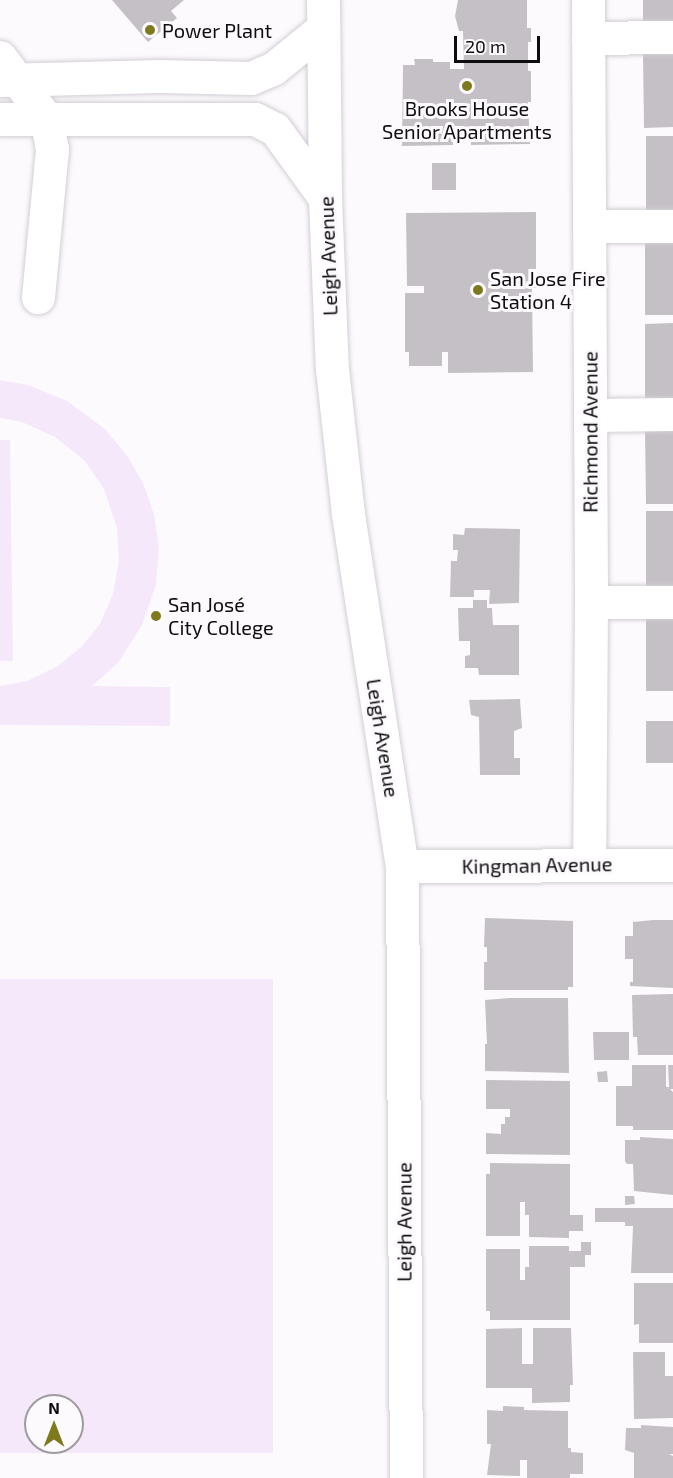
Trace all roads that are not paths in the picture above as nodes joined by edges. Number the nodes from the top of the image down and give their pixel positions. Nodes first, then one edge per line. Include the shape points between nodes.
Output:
1 (588, 0) edge
2 (323, 14) edge
3 (673, 37) edge
4 (588, 39) junction
5 (5, 72) edge
6 (46, 118) junction
7 (0, 119) edge
8 (326, 198) junction
9 (589, 226) junction
10 (673, 226) edge
11 (38, 297) dead end
12 (673, 414) edge
13 (590, 415) junction
14 (591, 602) junction
15 (673, 602) edge
16 (589, 864) junction
17 (673, 865) edge
18 (402, 866) junction
19 (406, 1478) edge

1 - 4 street, Richmond Avenue
2 - 5 street via 274,68 251,78
2 - 8 street, Leigh Avenue
3 - 4 street
4 - 9 street, Richmond Avenue
5 - 6 street
6 - 7 street
6 - 8 street via 255,119 275,129
6 - 11 street via 52,149
8 - 18 street, Leigh Avenue via 332,369 348,514
9 - 10 street
9 - 13 street, Richmond Avenue
12 - 13 street
13 - 14 street, Richmond Avenue
14 - 15 street
14 - 16 street, Richmond Avenue
16 - 17 street, Kingman Avenue
16 - 18 street, Kingman Avenue
18 - 19 street, Leigh Avenue

